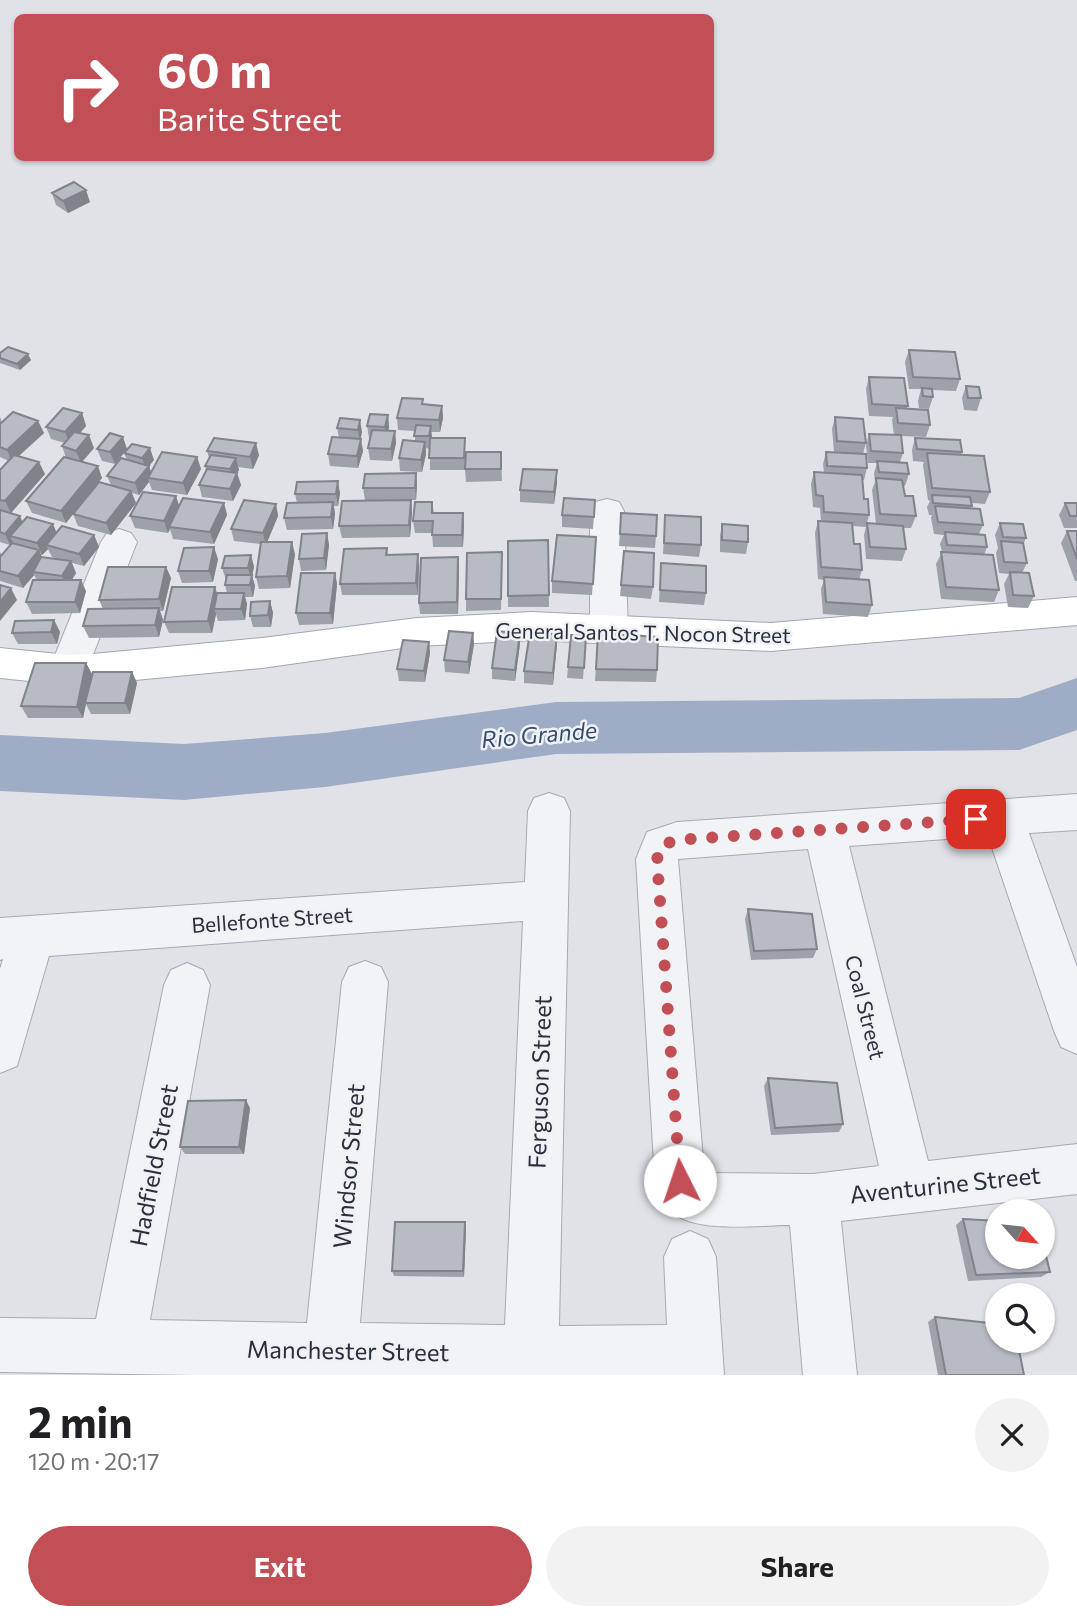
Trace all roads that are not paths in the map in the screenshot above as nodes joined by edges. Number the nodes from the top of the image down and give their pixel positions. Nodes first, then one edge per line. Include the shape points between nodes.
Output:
1 (607, 511) dead end
2 (120, 542) dead end
3 (1077, 611) edge
4 (609, 630) junction
5 (0, 663) edge
6 (68, 670) junction
7 (549, 811) dead end
8 (1077, 812) edge
9 (1002, 817) junction
10 (824, 829) junction
11 (544, 900) junction
12 (16, 937) edge
13 (365, 982) dead end
14 (187, 985) dead end
15 (1077, 1031) edge
16 (0, 1050) edge
17 (1077, 1169) edge
18 (909, 1186) junction
19 (813, 1199) junction
20 (690, 1257) dead end
21 (0, 1346) edge
22 (118, 1346) junction
23 (331, 1350) junction
24 (531, 1353) junction
25 (696, 1364) edge
26 (830, 1375) edge

1 - 4 street
2 - 6 street
3 - 4 main road, General Santos T. Nocon Street via 771,637
4 - 6 main road, General Santos T. Nocon Street via 532,626 417,632 262,653
5 - 6 main road, General Santos T. Nocon Street
7 - 11 street, Ferguson Street
8 - 9 street
9 - 10 street
9 - 15 street
10 - 18 street, Coal Street
10 - 19 street, Aventurine Street via 677,840 662,845 657,859 680,1181 694,1197
11 - 12 street, Bellefonte Street
11 - 24 street, Ferguson Street
12 - 16 street
13 - 23 street, Windsor Street
14 - 22 street, Hadfield Street
17 - 18 street, Aventurine Street
18 - 19 street, Aventurine Street
19 - 26 street
20 - 25 street
21 - 22 street, Manchester Street
22 - 23 street, Manchester Street
23 - 24 street, Manchester Street
24 - 25 street, Manchester Street

